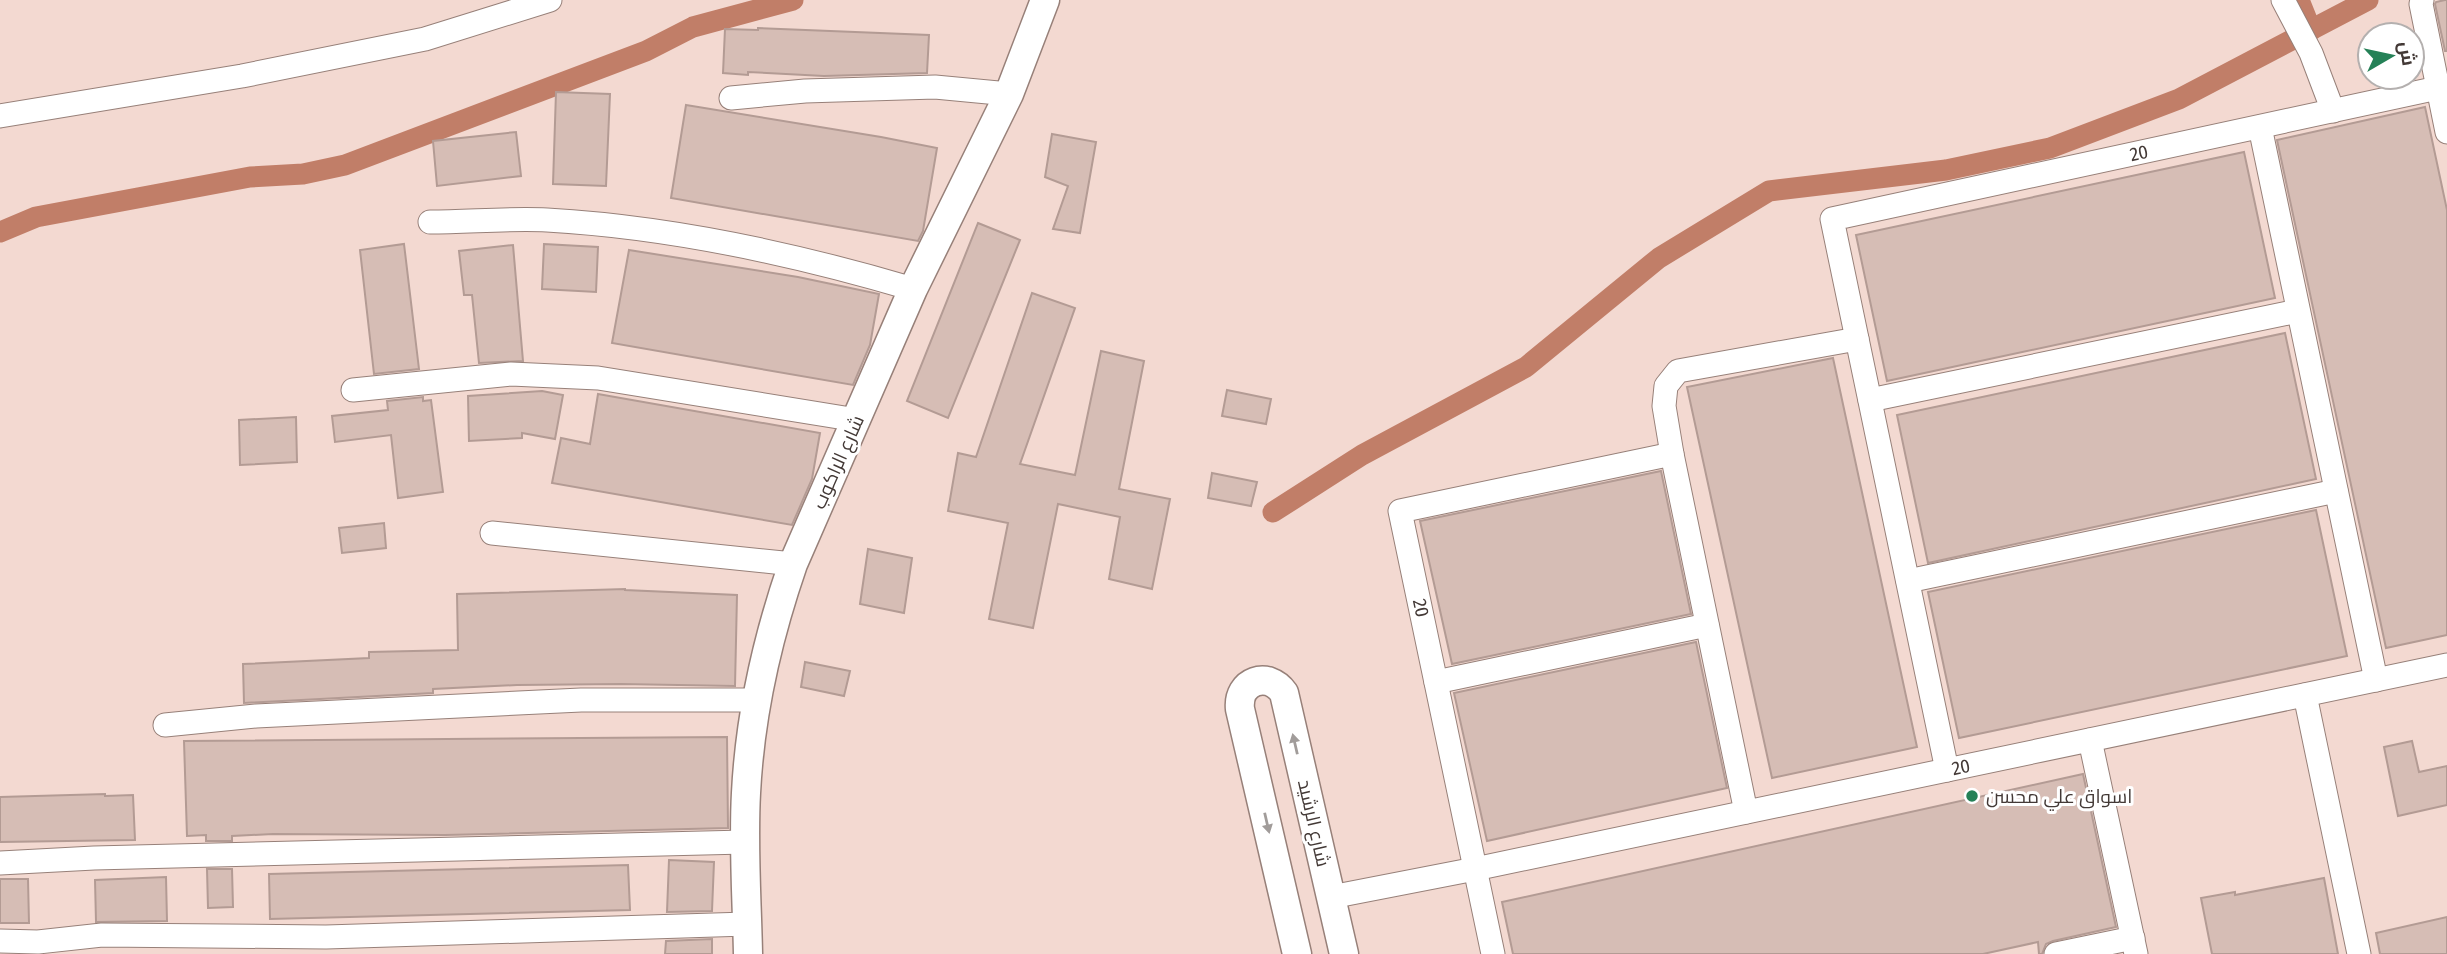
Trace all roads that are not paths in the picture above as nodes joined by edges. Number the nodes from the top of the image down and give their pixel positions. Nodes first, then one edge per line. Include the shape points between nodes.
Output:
1 (550, 0) edge
2 (1045, 0) edge
3 (2422, 0) edge
4 (2288, 8) edge
5 (2442, 87) edge
6 (1009, 94) junction
7 (731, 98) dead end
8 (2333, 111) junction
9 (0, 116) edge
10 (2260, 127) junction
11 (2447, 132) edge
12 (430, 222) dead end
13 (913, 289) junction
14 (2298, 311) junction
15 (1857, 339) junction
16 (353, 390) dead end
17 (1870, 400) junction
18 (857, 420) junction
19 (1672, 454) junction
20 (2336, 491) junction
21 (492, 533) dead end
22 (793, 564) junction
23 (1908, 581) junction
24 (1707, 625) junction
25 (2447, 665) edge
26 (2376, 680) junction
27 (1436, 681) junction
28 (2305, 695) junction
29 (756, 700) junction
30 (165, 725) dead end
31 (2090, 740) junction
32 (1947, 770) junction
33 (1746, 812) junction
34 (745, 842) junction
35 (0, 863) edge
36 (1475, 869) junction
37 (1331, 897) junction
38 (747, 924) junction
39 (0, 941) edge
40 (2134, 946) edge
41 (748, 954) edge
42 (1297, 954) edge
43 (1344, 954) edge
44 (1493, 954) edge
45 (2056, 954) edge
46 (2359, 954) edge

1 - 9 street via 411,41 242,76
2 - 6 street, شارع الراكوب
3 - 5 street
4 - 8 street
5 - 8 street, 20
5 - 11 street
6 - 7 street via 934,87
6 - 13 street, شارع الراكوب
8 - 10 street, 20
10 - 14 street
10 - 15 street, 20 via 1832,219
12 - 13 street via 545,220 624,227 718,241
13 - 18 street, شارع الراكوب
14 - 17 street
14 - 20 street
15 - 17 street
15 - 19 street via 1678,371 1666,386 1664,406
16 - 18 street via 511,374 598,378
17 - 23 street
18 - 22 street, شارع الراكوب
19 - 24 street
19 - 27 street, 20 via 1400,512
20 - 23 street
20 - 26 street
21 - 22 street
22 - 29 street, شارع الراكوب
23 - 32 street
24 - 27 street
24 - 33 street
25 - 26 street, 20
26 - 28 street, 20
27 - 36 street, 20
28 - 31 street, 20
28 - 46 street
29 - 30 street via 568,700
29 - 34 street, شارع الراكوب
31 - 32 street, 20
31 - 40 street
32 - 33 street, 20
33 - 36 street, 20
34 - 35 street
34 - 38 street, شارع الراكوب
36 - 37 street
36 - 44 street, 20
37 -> 42 street, شارع الرشيد via 1284,693 1275,683 1255,681 1244,689 1240,709
37 - 43 street, شارع الرشيد
38 - 39 street via 326,937 102,935
38 - 41 street, شارع الراكوب
40 - 45 street

